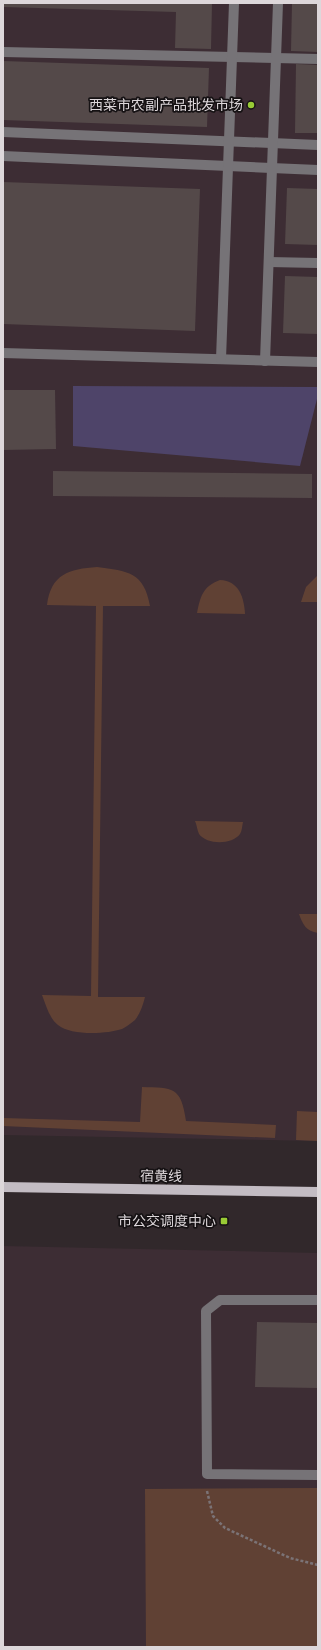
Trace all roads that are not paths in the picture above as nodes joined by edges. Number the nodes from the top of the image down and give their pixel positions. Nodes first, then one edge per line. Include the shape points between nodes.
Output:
1 (234, 3) edge
2 (278, 3) edge
3 (3, 52) edge
4 (232, 57) junction
5 (276, 58) junction
6 (318, 59) edge
7 (3, 132) edge
8 (228, 141) junction
9 (273, 143) junction
10 (318, 145) edge
11 (3, 156) edge
12 (228, 166) junction
13 (272, 168) junction
14 (318, 170) edge
15 (269, 262) junction
16 (318, 263) edge
17 (3, 354) edge
18 (221, 359) junction
19 (265, 361) junction
20 (318, 362) edge
21 (3, 1187) edge
22 (318, 1192) edge
23 (318, 1300) edge
24 (318, 1475) edge

1 - 4 lane
2 - 5 lane
3 - 4 lane
4 - 5 lane
4 - 8 lane
5 - 6 lane
5 - 9 lane
7 - 8 lane
8 - 9 lane
8 - 12 lane
9 - 10 lane
9 - 13 lane
11 - 12 lane
12 - 13 lane
12 - 18 lane
13 - 14 lane
13 - 15 lane
15 - 16 lane
15 - 19 lane
17 - 18 lane
18 - 19 lane
19 - 20 lane
21 - 22 main road, 宿黄线
23 - 24 lane via 220,1300 206,1311 206,1474

